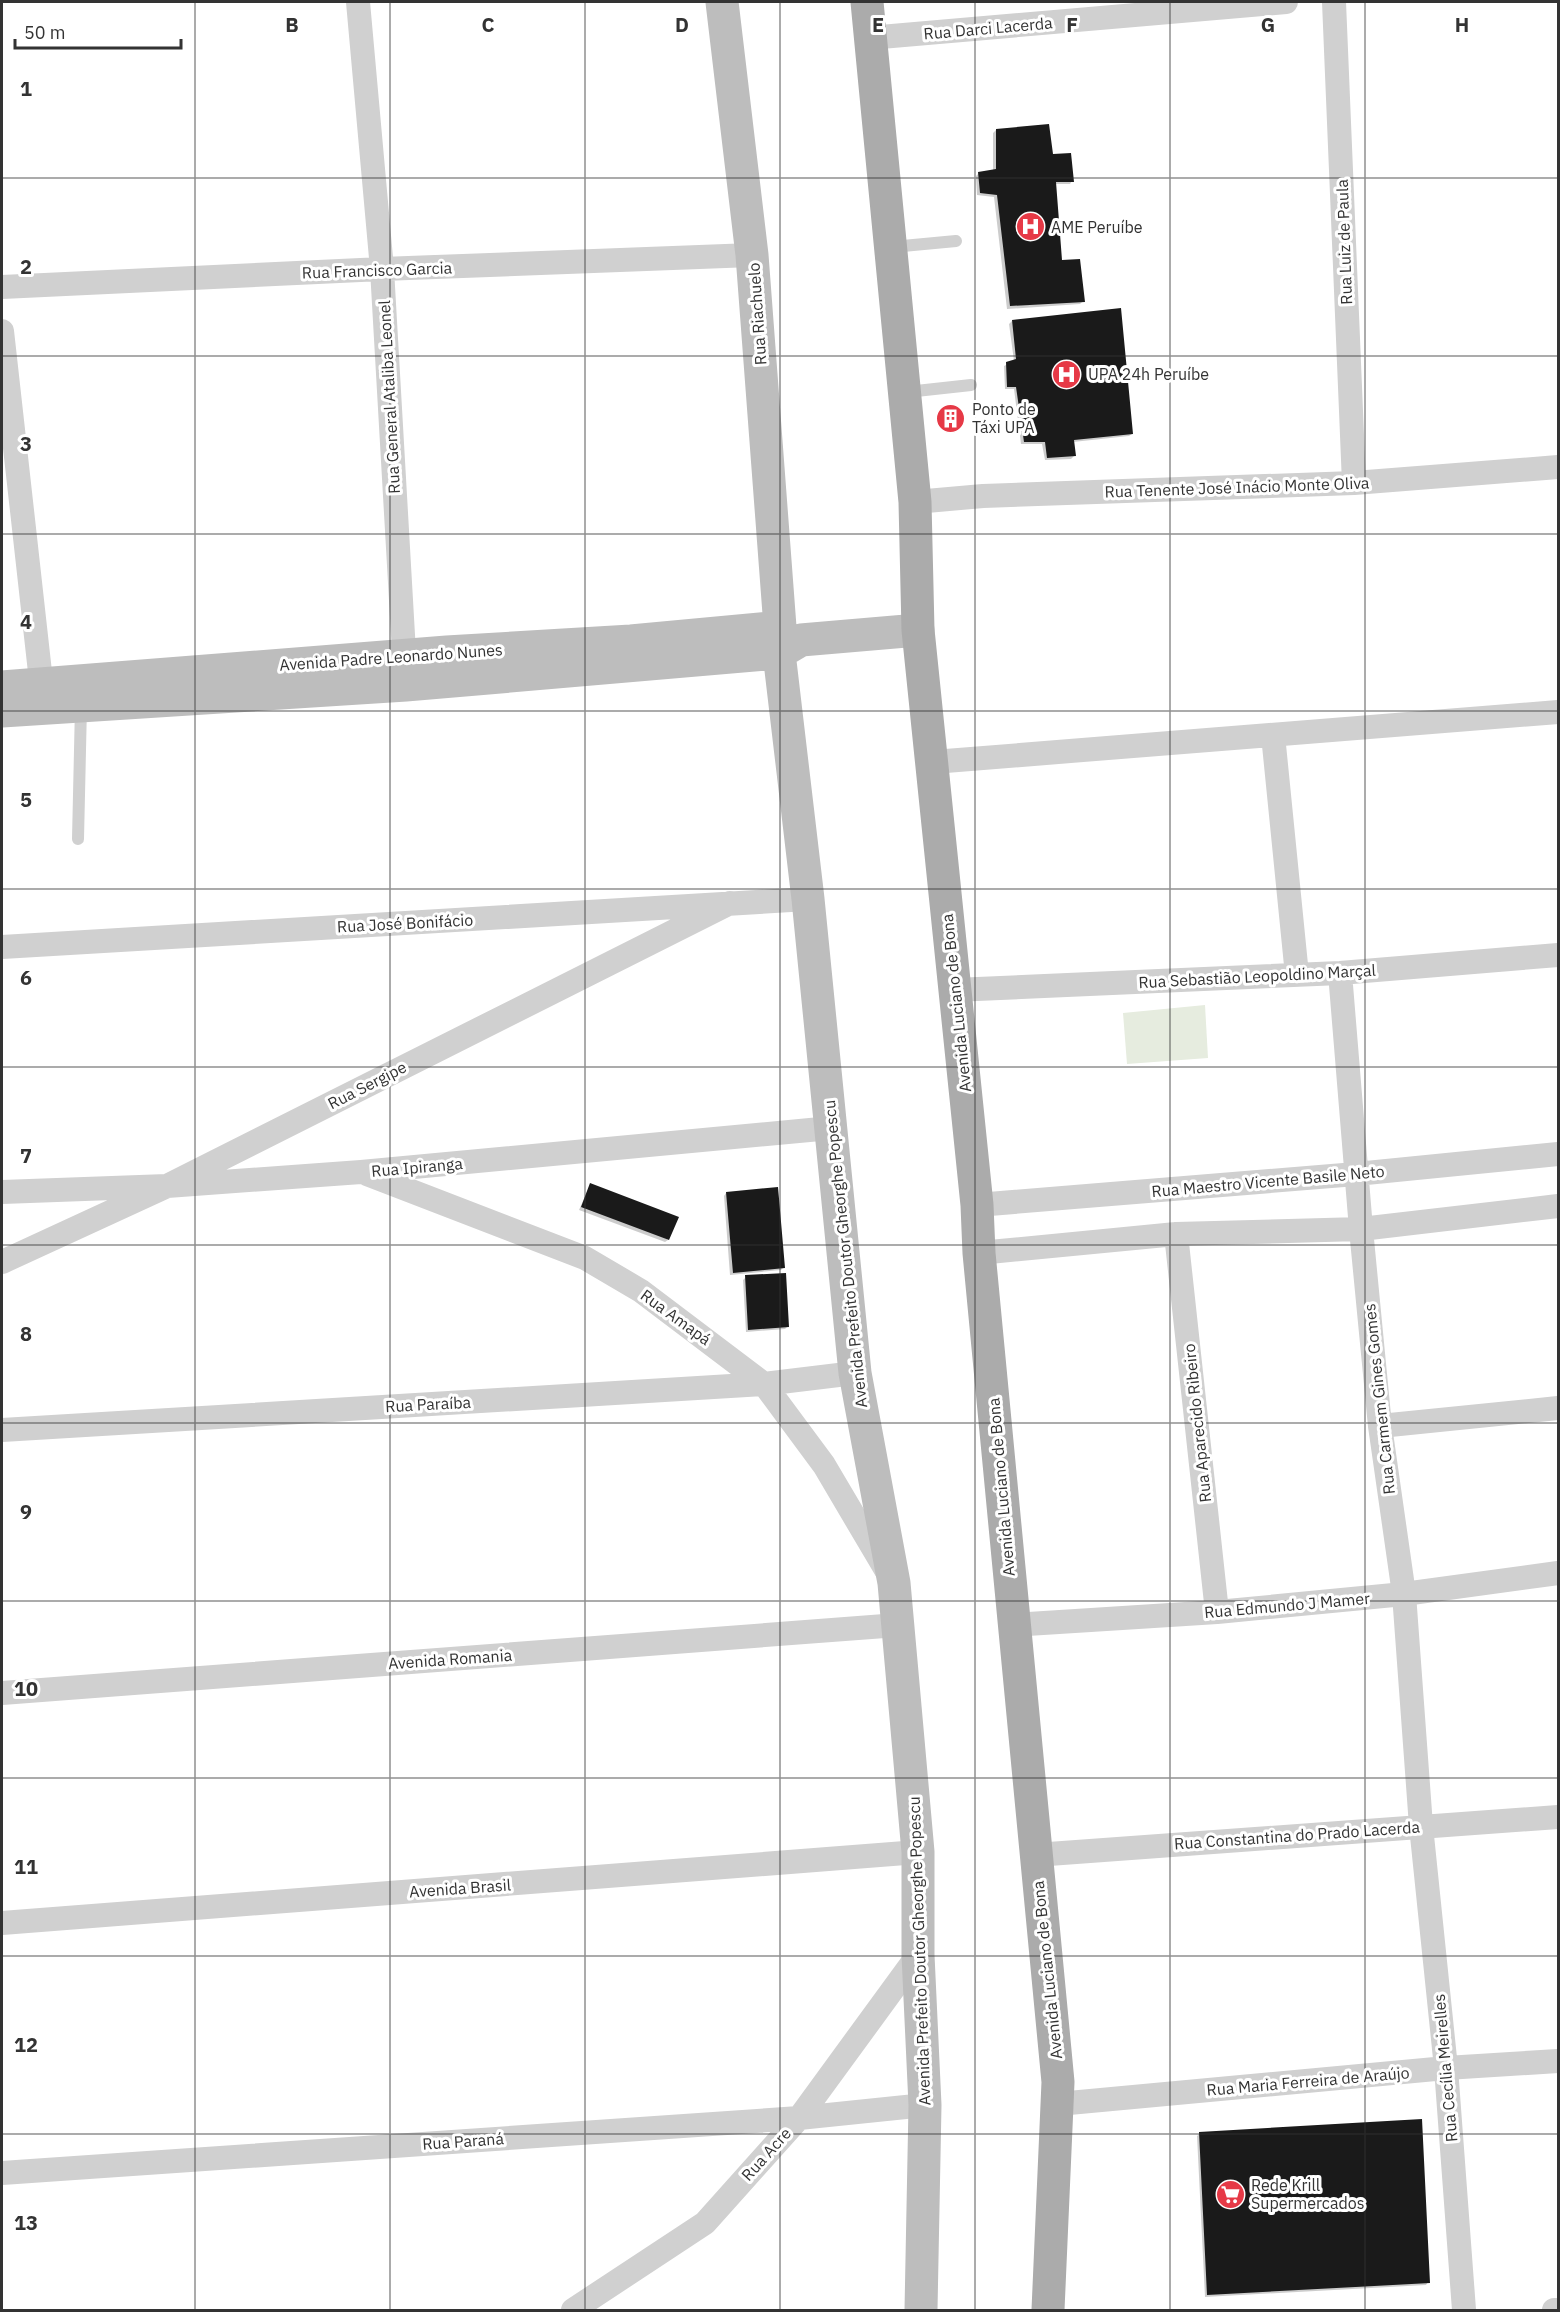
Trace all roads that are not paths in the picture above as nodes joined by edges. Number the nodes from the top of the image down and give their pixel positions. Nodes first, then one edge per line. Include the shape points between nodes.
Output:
1 (358, 2) edge
2 (722, 2) edge
3 (867, 2) edge
4 (1287, 2) edge
5 (1334, 2) edge
6 (869, 38) junction
7 (956, 241) dead end
8 (890, 247) junction
9 (752, 255) junction
10 (382, 269) junction
11 (2, 287) edge
12 (2, 331) edge
13 (971, 385) dead end
14 (904, 392) junction
15 (1558, 467) edge
16 (1354, 483) junction
17 (915, 502) junction
18 (918, 630) junction
19 (787, 640) junction
20 (405, 670) junction
21 (2, 687) edge
22 (43, 695) junction
23 (81, 705) junction
24 (2, 711) edge
25 (1558, 712) edge
26 (1272, 735) junction
27 (933, 762) junction
28 (78, 839) dead end
29 (808, 898) junction
30 (730, 903) junction
31 (2, 947) edge
32 (1558, 955) edge
33 (1340, 973) junction
34 (1296, 975) junction
35 (954, 990) junction
36 (831, 1128) junction
37 (1558, 1154) edge
38 (361, 1172) junction
39 (1356, 1174) junction
40 (167, 1186) junction
41 (2, 1192) edge
42 (977, 1205) junction
43 (1558, 1206) edge
44 (1361, 1229) junction
45 (1176, 1234) junction
46 (979, 1253) junction
47 (2, 1262) edge
48 (855, 1373) junction
49 (765, 1384) junction
50 (1558, 1408) edge
51 (1380, 1426) junction
52 (2, 1430) edge
53 (1558, 1573) edge
54 (894, 1583) junction
55 (1404, 1594) junction
56 (1217, 1612) junction
57 (898, 1625) junction
58 (1013, 1625) junction
59 (2, 1693) edge
60 (1558, 1817) edge
61 (1421, 1826) junction
62 (918, 1852) junction
63 (1035, 1855) junction
64 (2, 1923) edge
65 (918, 1955) junction
66 (1558, 2061) edge
67 (1446, 2068) junction
68 (1058, 2104) junction
69 (925, 2105) junction
70 (799, 2118) junction
71 (2, 2173) edge
72 (573, 2310) edge
73 (921, 2310) edge
74 (1048, 2310) edge
75 (1464, 2310) edge

1 - 10 street, Rua General Ataliba Leonel
2 - 9 main road, Rua Riachuelo
3 - 6 main road, Avenida Luciano de Bona
4 - 6 street, Rua Darci Lacerda
5 - 16 street, Rua Luiz de Paula
6 - 8 main road, Avenida Luciano de Bona
7 - 8 lane
8 - 14 main road, Avenida Luciano de Bona
9 - 10 street, Rua Francisco Garcia
9 - 19 main road, Rua Riachuelo
10 - 11 street, Rua Francisco Garcia
10 - 20 street, Rua General Ataliba Leonel
12 - 22 street
13 - 14 lane
14 - 17 main road, Avenida Luciano de Bona
15 - 16 street, Rua Tenente José Inácio Monte Oliva
16 - 17 street, Rua Tenente José Inácio Monte Oliva via 983,496
17 - 18 main road, Avenida Luciano de Bona
18 - 19 main road, Avenida Padre Leonardo Nunes
18 - 27 main road, Avenida Luciano de Bona
19 - 20 main road, Avenida Padre Leonardo Nunes
19 - 29 main road, Avenida Prefeito Doutor Gheorghe Popescu
20 - 22 main road, Avenida Padre Leonardo Nunes
20 - 23 main road, Avenida Padre Leonardo Nunes
21 - 22 main road, Avenida Padre Leonardo Nunes
22 - 23 main road, Avenida Padre Leonardo Nunes
22 - 24 main road, Avenida Padre Leonardo Nunes
23 - 28 lane
25 - 26 street
26 - 27 street
26 - 34 street
27 - 35 main road, Avenida Luciano de Bona
29 - 30 street, Rua José Bonifácio
29 - 36 main road, Avenida Prefeito Doutor Gheorghe Popescu
30 - 31 street, Rua José Bonifácio
30 - 40 street, Rua Sergipe
32 - 33 street, Rua Sebastião Leopoldino Marçal
33 - 34 street, Rua Sebastião Leopoldino Marçal
33 - 39 street, Rua Carmem Gines Gomes
34 - 35 street, Rua Sebastião Leopoldino Marçal
35 - 42 main road, Avenida Luciano de Bona
36 - 38 street, Rua Ipiranga
36 - 48 main road, Avenida Prefeito Doutor Gheorghe Popescu
37 - 39 street, Rua Maestro Vicente Basile Neto
38 - 40 street, Rua Ipiranga
38 - 49 street, Rua Amapá via 585,1258 641,1291
39 - 42 street, Rua Maestro Vicente Basile Neto
39 - 44 street, Rua Carmem Gines Gomes
40 - 41 street, Rua Ipiranga
40 - 47 street, Rua Sergipe
42 - 46 main road, Avenida Luciano de Bona
43 - 44 street
44 - 45 street
44 - 51 street, Rua Carmem Gines Gomes
45 - 46 street
45 - 56 street, Rua Aparecido Ribeiro
46 - 58 main road, Avenida Luciano de Bona
48 - 49 street, Rua Paraíba
48 - 54 main road, Avenida Prefeito Doutor Gheorghe Popescu
49 - 52 street, Rua Paraíba
49 - 54 street, Rua Amapá via 824,1465
50 - 51 street
51 - 55 street, Rua Carmem Gines Gomes
53 - 55 street, Rua Edmundo J Mamer
54 - 57 main road, Avenida Prefeito Doutor Gheorghe Popescu
55 - 56 street, Rua Edmundo J Mamer
55 - 61 street, Rua Carmem Gines Gomes
56 - 58 street, Rua Edmundo J Mamer
57 - 59 street, Avenida Romania
57 - 62 main road, Avenida Prefeito Doutor Gheorghe Popescu
58 - 63 main road, Avenida Luciano de Bona
60 - 61 street, Rua Constantina do Prado Lacerda
61 - 63 street, Rua Constantina do Prado Lacerda
61 - 67 street, Rua Cecília Meirelles
62 - 64 street, Avenida Brasil
62 - 65 main road, Avenida Prefeito Doutor Gheorghe Popescu
63 - 68 main road, Avenida Luciano de Bona
65 - 69 main road, Avenida Prefeito Doutor Gheorghe Popescu
65 - 70 street, Rua Acre
66 - 67 street, Rua Maria Ferreira de Araújo
67 - 68 street, Rua Maria Ferreira de Araújo
67 - 75 street, Rua Cecília Meirelles
68 - 74 main road, Avenida Luciano de Bona
69 - 70 street, Rua Paraná
69 - 73 main road, Avenida Prefeito Doutor Gheorghe Popescu
70 - 71 street, Rua Paraná
70 - 72 street, Rua Acre via 705,2223

